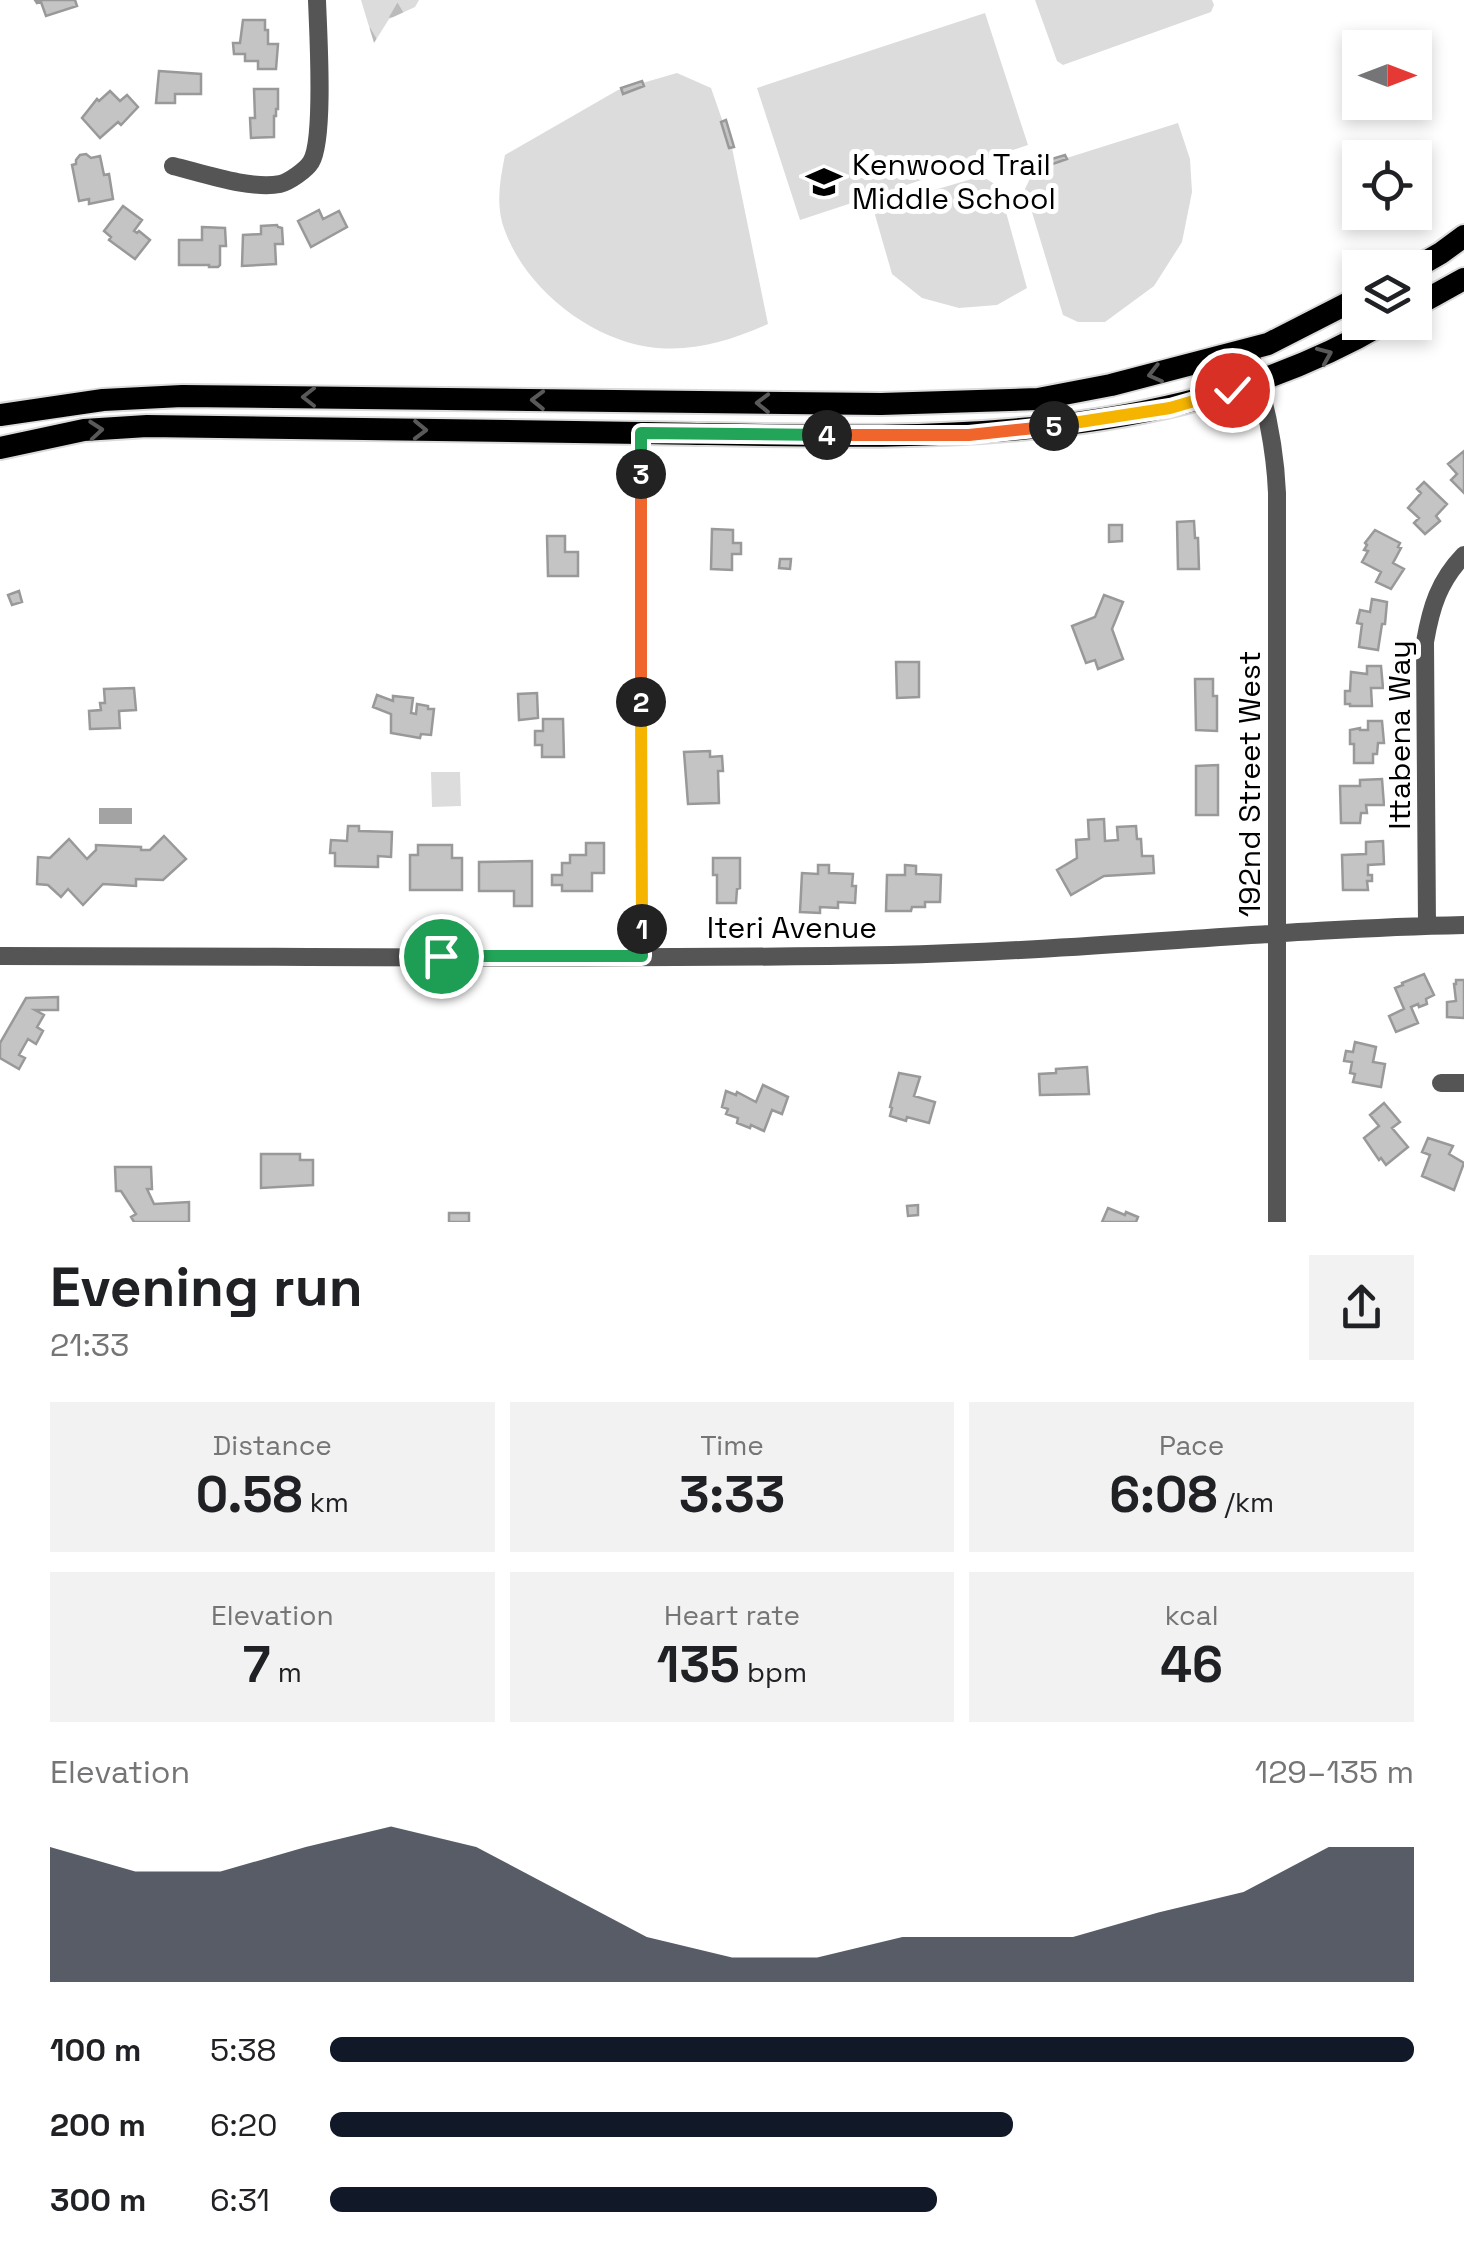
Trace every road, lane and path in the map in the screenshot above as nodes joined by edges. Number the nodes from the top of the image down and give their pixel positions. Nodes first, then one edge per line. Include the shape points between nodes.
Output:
1 (317, 0) edge
2 (173, 166) dead end
3 (1464, 236) edge
4 (1432, 258) edge
5 (1464, 279) edge
6 (1432, 297) edge
7 (1342, 306) edge
8 (1356, 340) edge
9 (1249, 350) junction
10 (1259, 380) junction
11 (0, 415) edge
12 (641, 433) junction
13 (0, 448) edge
14 (1464, 554) edge
15 (1464, 925) edge
16 (1426, 926) junction
17 (1278, 933) junction
18 (0, 956) edge
19 (642, 956) junction
20 (1440, 1083) dead end
21 (1464, 1083) edge
22 (1277, 1222) edge

1 - 2 street via 319,135 311,162 280,184 241,184
3 - 4 main road
5 - 6 main road
7 - 9 main road
10 -> 8 main road
9 - 10 street, 192nd Street West
9 -> 11 main road via 1111,386 982,402 182,396
10 - 12 main road via 1170,408 969,435
10 - 17 street, 192nd Street West via 1278,492
13 -> 12 main road via 84,430 146,426
12 - 19 street
14 - 16 street, Ittabena Way via 1431,605 1425,642
15 - 16 street, Iteri Avenue
16 - 17 street, Iteri Avenue
17 - 19 street, Iteri Avenue via 894,954
17 - 22 street, 192nd Street West
18 - 19 street, Iteri Avenue
20 - 21 street

